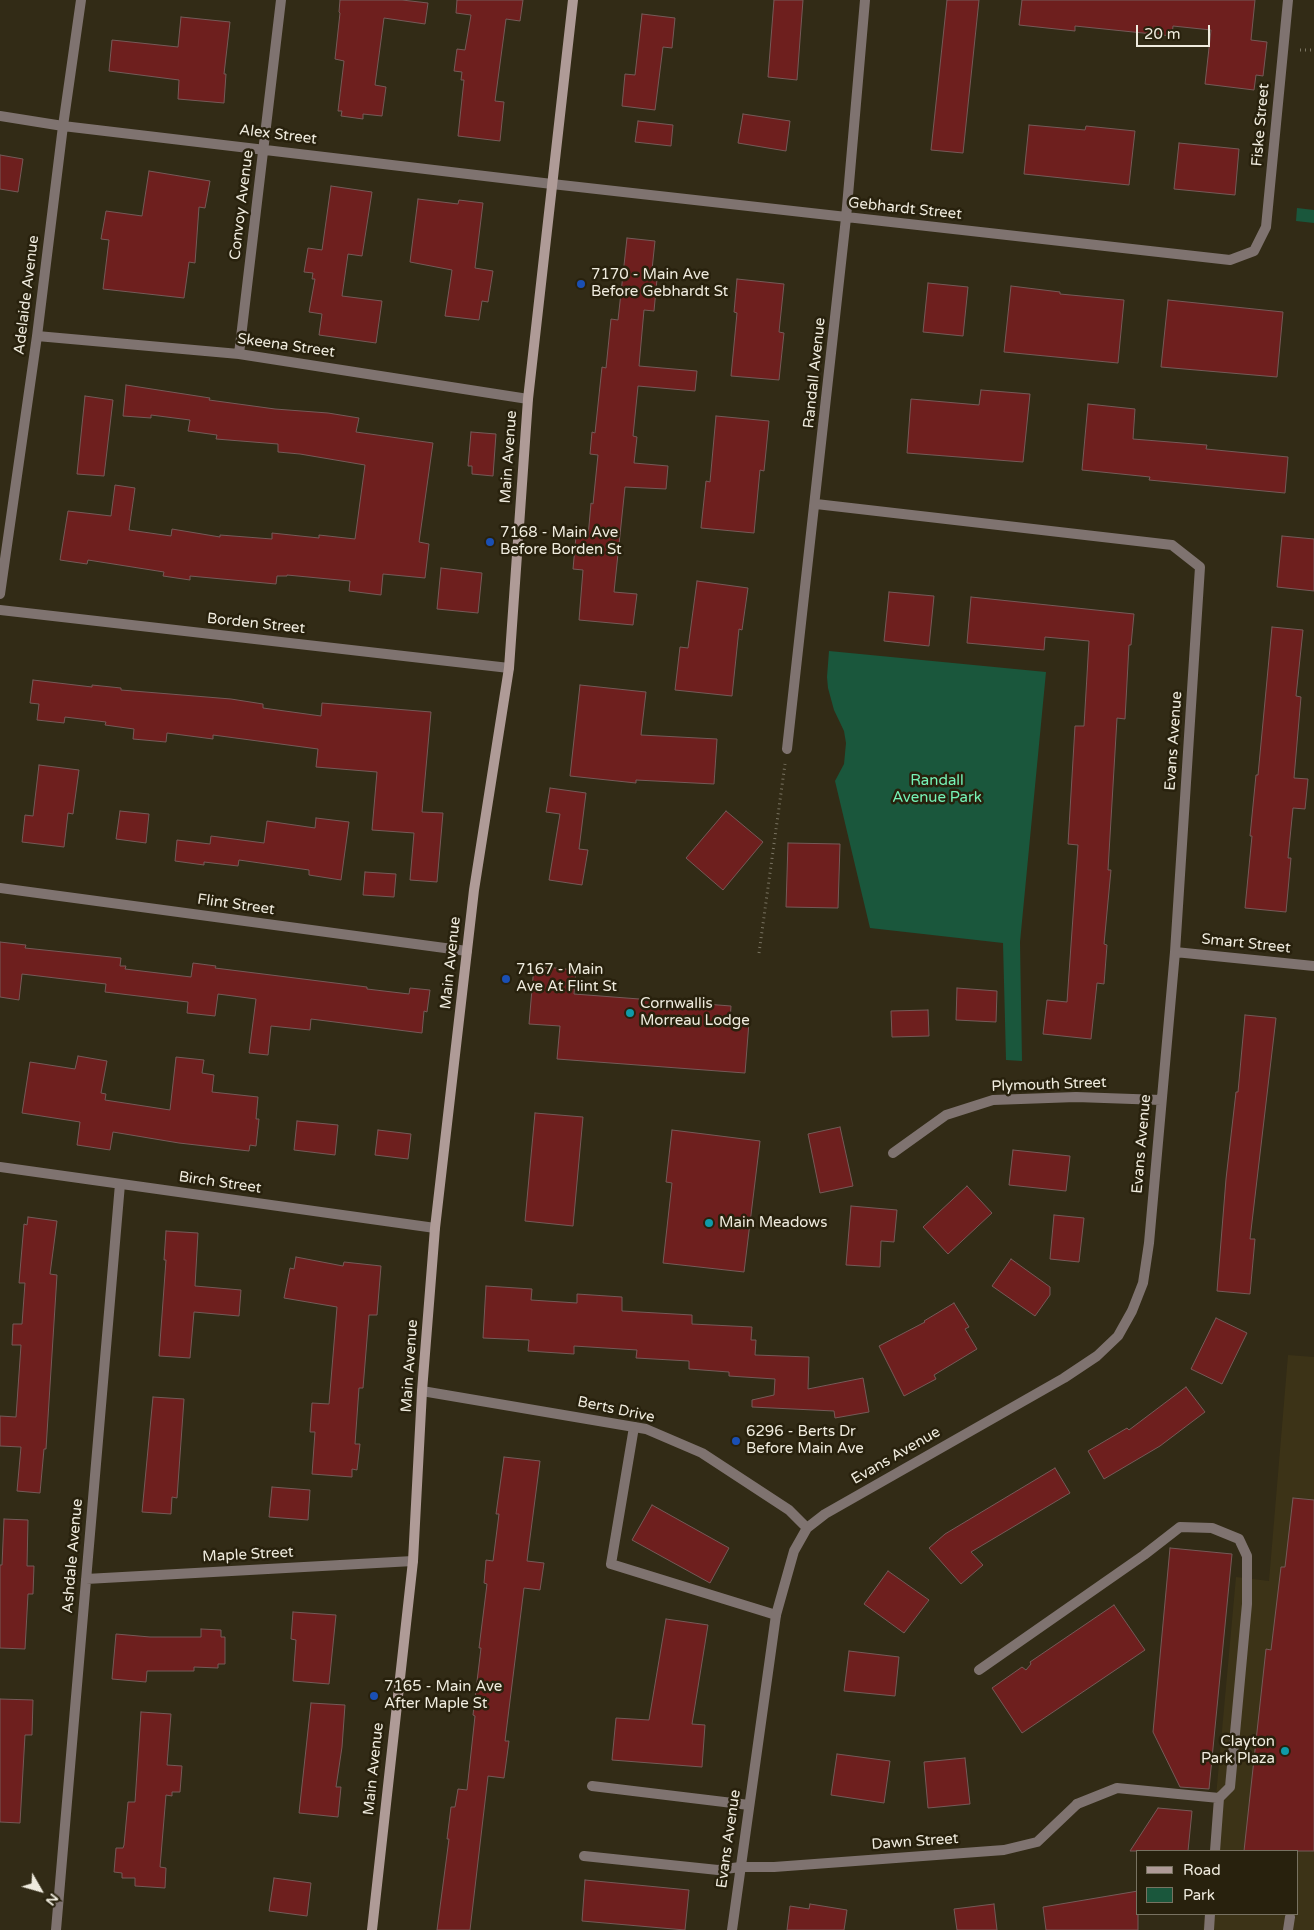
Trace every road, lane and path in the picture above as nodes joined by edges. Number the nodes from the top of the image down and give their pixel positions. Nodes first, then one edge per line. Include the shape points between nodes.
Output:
1 (81, 0) edge
2 (281, 0) edge
3 (573, 0) edge
4 (866, 0) edge
5 (1288, 0) edge
6 (0, 116) edge
7 (63, 126) junction
8 (264, 148) junction
9 (552, 184) junction
10 (846, 218) junction
11 (1254, 251) joint
12 (37, 336) junction
13 (239, 354) junction
14 (528, 399) junction
15 (816, 504) junction
16 (0, 594) edge
17 (0, 610) edge
18 (509, 668) junction
19 (787, 749) joint
20 (0, 888) edge
21 (468, 951) junction
22 (1175, 952) junction
23 (759, 953) dead end
24 (1314, 966) edge
25 (1161, 1100) junction
26 (893, 1153) dead end
27 (0, 1167) edge
28 (120, 1184) junction
29 (435, 1228) junction
30 (422, 1391) junction
31 (634, 1427) junction
32 (808, 1528) junction
33 (413, 1561) junction
34 (86, 1579) junction
35 (776, 1615) junction
36 (978, 1670) dead end
37 (592, 1786) dead end
38 (1219, 1798) junction
39 (749, 1805) junction
40 (1215, 1850) edge
41 (584, 1856) dead end
42 (740, 1867) junction
43 (1210, 1915) edge
44 (1290, 1917) dead end
45 (56, 1930) edge
46 (372, 1930) edge
47 (732, 1930) edge
48 (1209, 1930) edge
49 (1288, 1930) edge

1 - 7 street, Adelaide Avenue
2 - 8 street, Convoy Avenue
3 - 9 street, Main Avenue
4 - 10 street, Randall Avenue
5 - 11 street, Fiske Street via 1266,227
6 - 7 street, Alex Street
7 - 8 street, Alex Street
7 - 12 street, Adelaide Avenue
8 - 9 street, Alex Street
8 - 13 street, Convoy Avenue
9 - 10 street, Gebhardt Street
9 - 14 street, Main Avenue
10 - 11 street, Gebhardt Street via 1230,260
10 - 15 street, Randall Avenue
12 - 13 street, Skeena Street
12 - 16 street, Adelaide Avenue
13 - 14 street, Skeena Street
14 - 18 street, Main Avenue
15 - 19 street, Randall Avenue
15 - 22 street, Evans Avenue via 1172,545 1200,567
17 - 18 street, Borden Street
18 - 21 street, Main Avenue via 474,890
19 - 23 path
20 - 21 street, Flint Street
21 - 29 street, Main Avenue
22 - 24 street, Smart Street
22 - 25 street, Evans Avenue
25 - 26 street, Plymouth Street via 1076,1097 993,1100 946,1115
25 - 32 street, Evans Avenue via 1149,1243 1142,1282 1132,1311 1118,1336 1097,1356 1064,1378 825,1514
27 - 28 street, Birch Street
28 - 29 street, Birch Street
28 - 34 street, Ashdale Avenue
29 - 30 street, Main Avenue
30 - 31 street, Berts Drive
30 - 33 street, Main Avenue
31 - 32 street, Berts Drive via 702,1453 789,1510
31 - 35 street via 611,1564
32 - 35 street, Evans Avenue via 794,1551
33 - 34 street, Maple Street
33 - 46 street, Main Avenue
34 - 45 street, Ashdale Avenue
35 - 39 street, Evans Avenue
36 - 38 street via 1180,1527 1212,1528 1239,1538 1247,1556 1247,1604 1230,1787
37 - 39 street
38 - 40 street
38 - 42 street, Dawn Street via 1117,1788 1077,1804 1037,1842 1004,1850 774,1868
39 - 42 street, Evans Avenue
41 - 42 street, Dawn Street via 718,1870
42 - 47 street, Evans Avenue
43 - 48 street
44 - 49 street

